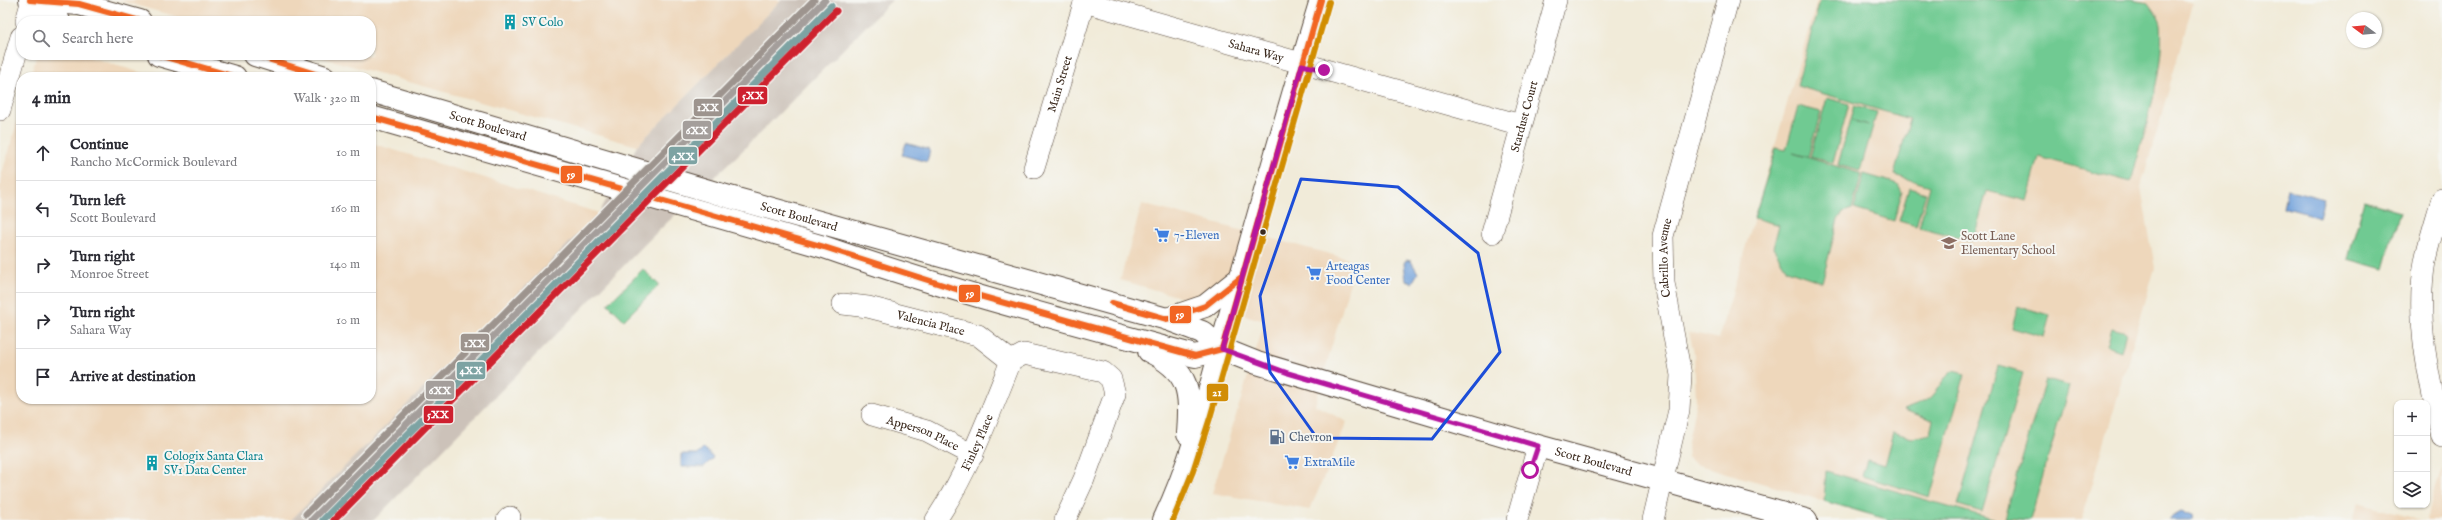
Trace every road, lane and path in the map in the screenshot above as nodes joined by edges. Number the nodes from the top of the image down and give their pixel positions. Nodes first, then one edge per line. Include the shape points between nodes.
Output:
1 (31, 0) edge
2 (1322, 0) edge
3 (1556, 0) edge
4 (1728, 0) edge
5 (1085, 1) edge
6 (27, 16) edge
7 (52, 16) edge
8 (122, 16) edge
9 (16, 54) edge
10 (176, 60) edge
11 (271, 60) edge
12 (1302, 65) junction
13 (218, 72) edge
14 (309, 72) edge
15 (376, 92) edge
16 (0, 110) edge
17 (376, 117) edge
18 (1521, 125) junction
19 (1034, 168) dead end
20 (2442, 199) edge
21 (1492, 233) dead end
22 (2434, 263) edge
23 (1240, 278) junction
24 (843, 304) dead end
25 (1167, 319) junction
26 (1118, 335) junction
27 (1222, 349) junction
28 (1011, 361) junction
29 (872, 415) dead end
30 (2442, 437) edge
31 (1538, 446) junction
32 (973, 454) junction
33 (1185, 466) junction
34 (1663, 480) junction
35 (936, 520) edge
36 (1065, 520) edge
37 (1164, 520) edge
38 (1517, 520) edge
39 (1653, 520) edge
40 (1806, 520) edge

1 - 6 street
1 - 7 main road
1 - 8 main road via 79,4
2 - 12 main road
3 - 18 street, Stardust Court
4 - 34 street, Cabrillo Avenue via 1663,236 1664,283 1681,374 1678,410
5 - 12 street, Sahara Way
5 - 19 street, Main Street
9 - 16 street
10 - 13 main road
11 - 14 main road
12 - 18 street, Sahara Way
12 - 23 main road
15 - 25 main road, Scott Boulevard via 726,196
17 - 26 main road, Scott Boulevard
18 - 21 street, Stardust Court
20 - 22 street
22 - 30 street via 2421,297 2422,328 2426,365
23 - 25 main road via 1205,306
23 - 27 main road
24 - 28 street, Valencia Place via 868,306 978,335
25 - 27 main road, Scott Boulevard via 1202,332
26 - 27 main road, Scott Boulevard via 1195,356
26 - 33 main road via 1166,360 1183,377 1190,401
27 - 31 main road, Scott Boulevard via 1288,373
27 - 33 main road
28 - 32 street, Finley Place
28 - 36 street via 1024,354 1103,372 1111,379 1115,394 1084,479
29 - 32 street, Apperson Place via 927,431
31 - 34 main road, Scott Boulevard
31 - 38 street
32 - 35 street, Finley Place via 952,496
33 - 37 main road
34 - 39 street, Cabrillo Avenue
34 - 40 main road, Scott Boulevard

